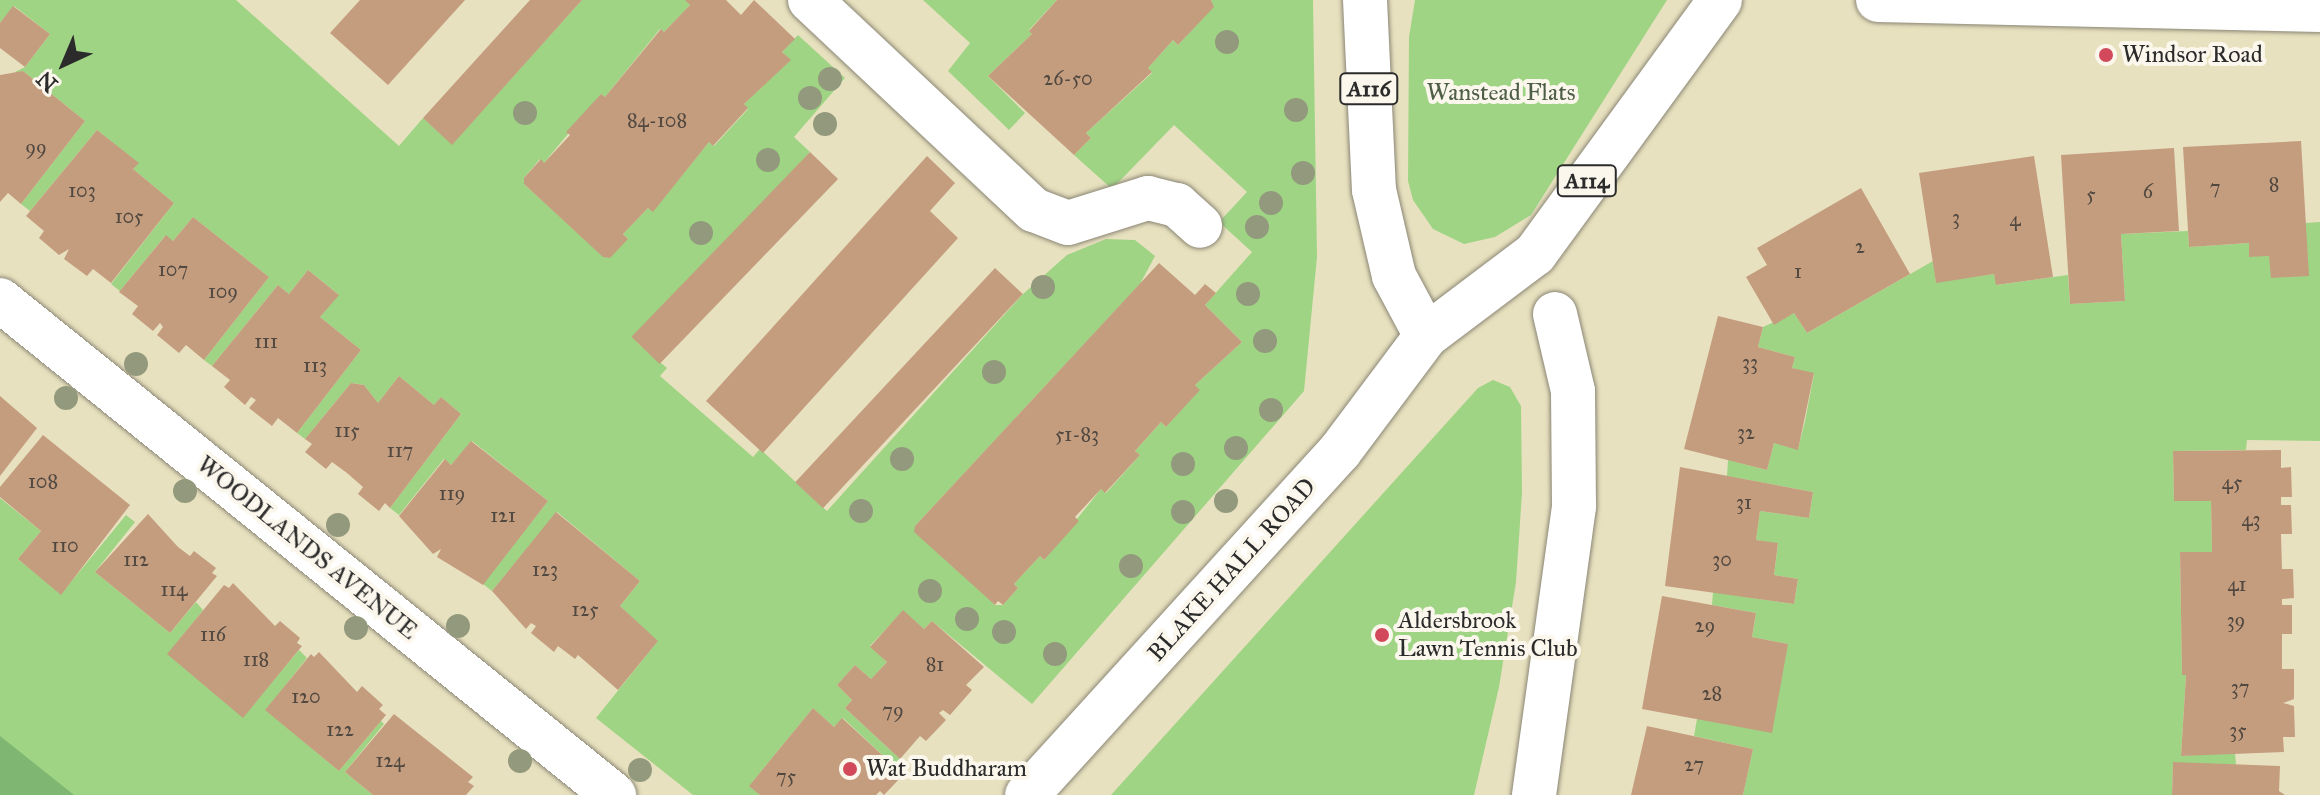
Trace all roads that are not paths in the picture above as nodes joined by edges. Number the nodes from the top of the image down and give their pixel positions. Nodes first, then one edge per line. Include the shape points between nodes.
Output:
1 (810, 0) edge
2 (1365, 0) edge
3 (1720, 0) edge
4 (1878, 0) edge
5 (2320, 10) edge
6 (1200, 226) dead end
7 (0, 300) edge
8 (1555, 314) dead end
9 (1426, 336) junction
10 (614, 795) edge
11 (1027, 795) edge
12 (1534, 795) edge

1 - 6 street via 1034,210 1068,223 1148,198 1177,205
2 - 9 street, A116 via 1374,190 1394,276
3 - 9 street, A114 via 1535,254
4 - 5 street
7 - 10 street, WOODLANDS AVENUE
8 - 12 street via 1573,391 1574,506
9 - 11 street, BLAKE HALL ROAD / A114 via 1340,451

